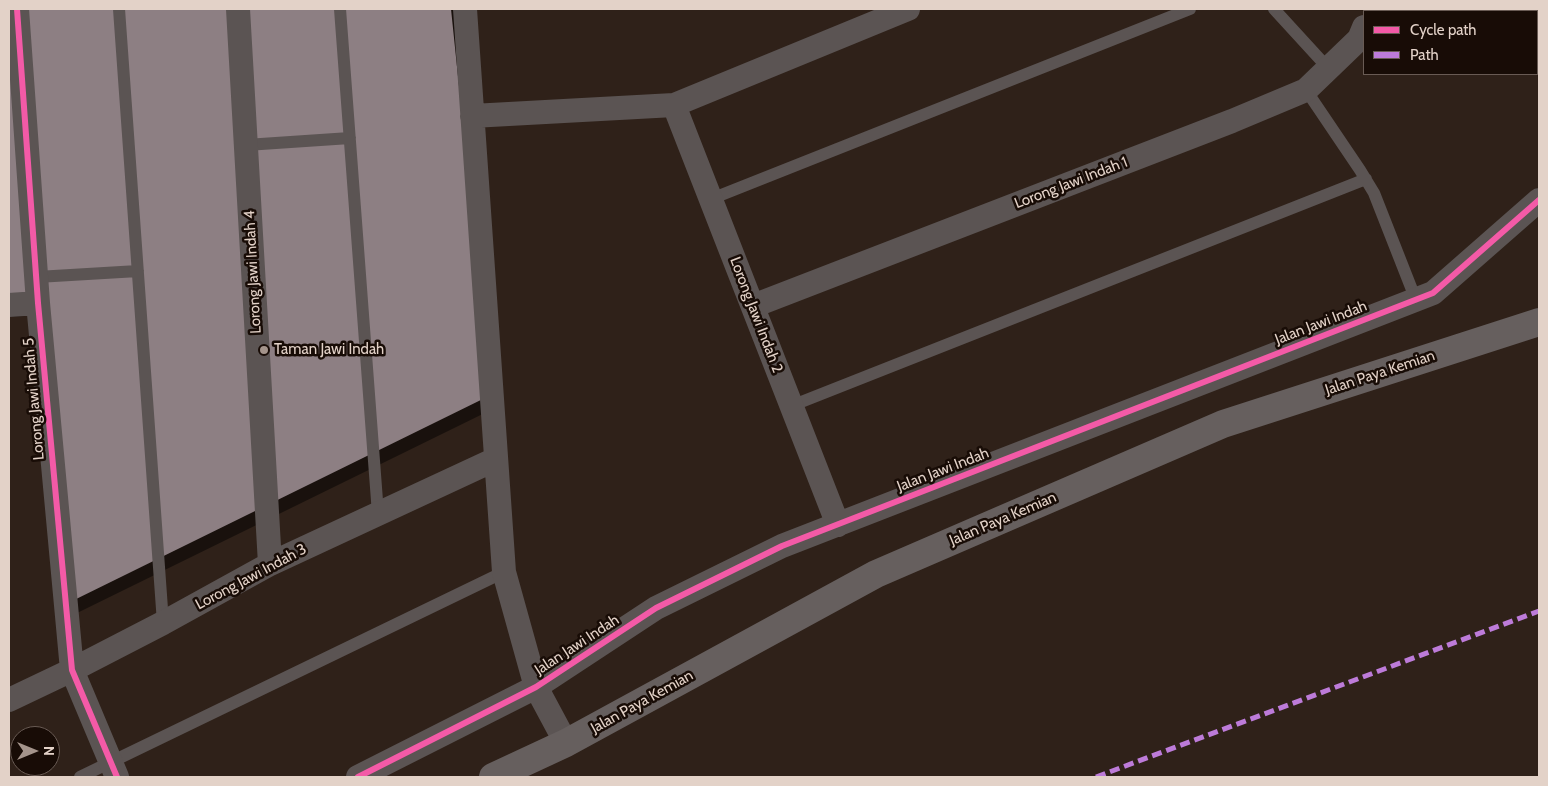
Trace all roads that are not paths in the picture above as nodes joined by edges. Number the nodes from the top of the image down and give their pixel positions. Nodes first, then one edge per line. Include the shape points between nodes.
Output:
1 (17, 9) edge
2 (119, 9) edge
3 (238, 9) edge
4 (340, 9) edge
5 (465, 9) edge
6 (908, 9) edge
7 (1190, 9) edge
8 (1274, 9) edge
9 (1363, 35) edge
10 (1328, 68) junction
11 (1306, 90) junction
12 (674, 105) junction
13 (472, 116) junction
14 (350, 138) junction
15 (246, 145) junction
16 (1366, 178) junction
17 (711, 199) junction
18 (1539, 200) edge
19 (138, 271) junction
20 (37, 277) junction
21 (1416, 300) junction
22 (38, 303) junction
23 (9, 305) edge
24 (753, 306) junction
25 (1539, 322) edge
26 (791, 406) junction
27 (496, 459) junction
28 (378, 514) junction
29 (838, 525) junction
30 (270, 564) junction
31 (504, 572) junction
32 (164, 623) junction
33 (72, 670) junction
34 (536, 687) junction
35 (9, 700) edge
36 (566, 743) junction
37 (114, 770) edge
38 (80, 777) edge
39 (358, 777) edge
40 (493, 777) edge

1 - 20 street, Lorong Jawi Indah 5
2 - 19 lane
3 - 15 street, Lorong Jawi Indah 4
4 - 14 lane
5 - 13 street
6 - 12 street
7 - 17 lane
8 - 10 lane
9 - 10 street, Lorong Jawi Indah 1
10 - 11 street, Lorong Jawi Indah 1
11 - 16 lane
11 - 24 street, Lorong Jawi Indah 1
12 - 13 street
12 - 17 street, Lorong Jawi Indah 2
13 - 27 street
14 - 15 lane
14 - 28 lane
15 - 30 street, Lorong Jawi Indah 4
16 - 21 lane
16 - 26 lane
17 - 24 street, Lorong Jawi Indah 2
18 - 21 street, Jalan Jawi Indah via 1433,293
19 - 20 lane
19 - 32 lane
20 - 22 street, Lorong Jawi Indah 5
21 - 29 street, Jalan Jawi Indah
22 - 23 street
22 - 33 street, Lorong Jawi Indah 5
24 - 26 street, Lorong Jawi Indah 2
25 - 36 main road, Jalan Paya Kemian via 1223,424 876,574
26 - 29 street, Lorong Jawi Indah 2
27 - 28 street, Lorong Jawi Indah 3
27 - 31 street
28 - 30 street, Lorong Jawi Indah 3
29 - 34 street, Jalan Jawi Indah via 782,546 656,608
30 - 32 street, Lorong Jawi Indah 3
31 - 34 street
31 - 37 lane
32 - 33 street, Lorong Jawi Indah 3
33 - 35 street, Lorong Jawi Indah 3
33 - 37 street, Lorong Jawi Indah 5
34 - 36 street
34 - 39 street, Jalan Jawi Indah
36 - 40 main road, Jalan Paya Kemian
37 - 38 lane

